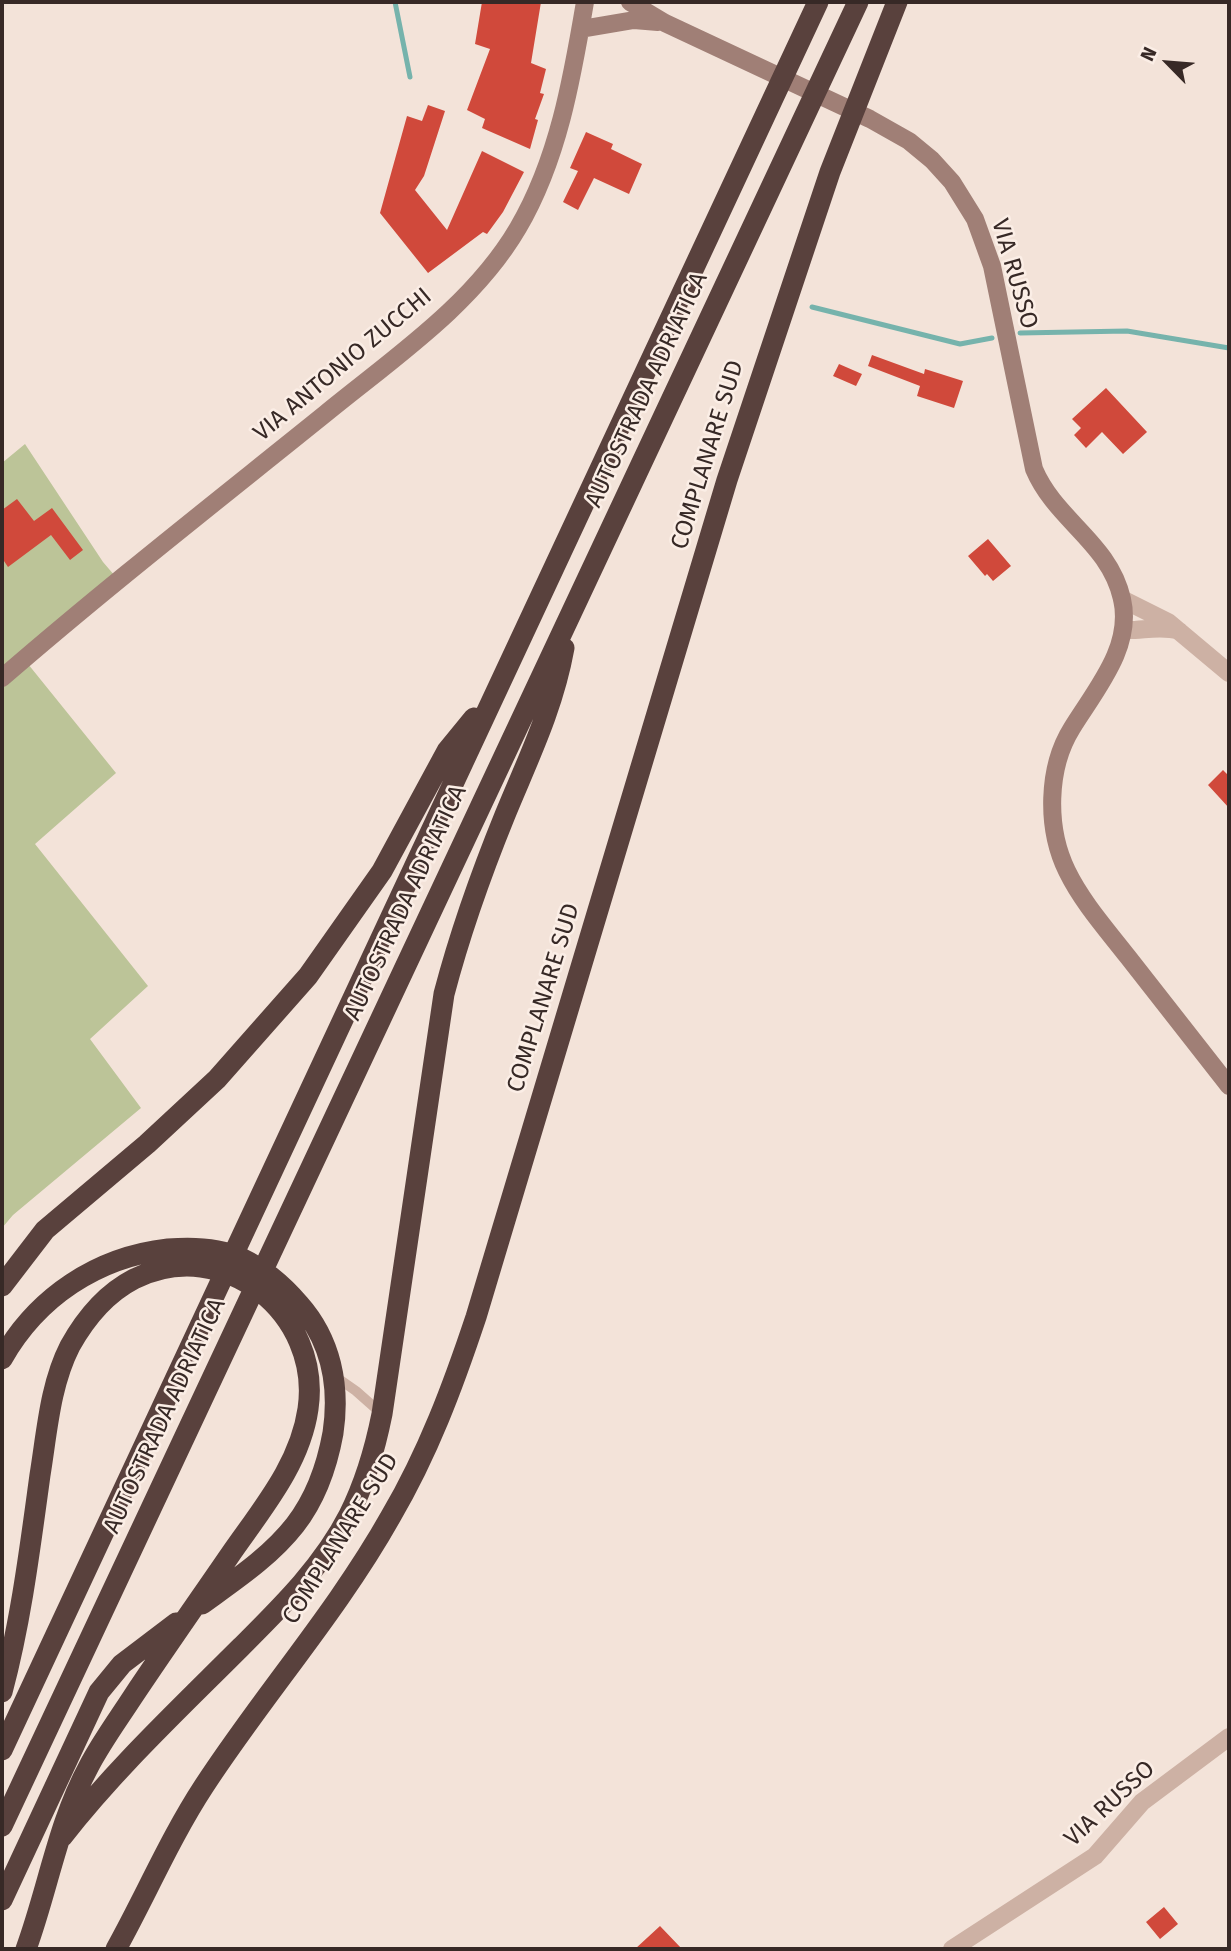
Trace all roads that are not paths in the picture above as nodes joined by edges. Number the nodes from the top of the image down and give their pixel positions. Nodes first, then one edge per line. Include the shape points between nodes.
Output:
1 (585, 2) edge
2 (630, 2) edge
3 (818, 2) edge
4 (858, 2) edge
5 (897, 2) edge
6 (665, 23) junction
7 (581, 29) junction
8 (1122, 599) junction
9 (570, 615) junction
10 (1124, 630) junction
11 (1179, 631) junction
12 (1229, 673) edge
13 (2, 678) edge
14 (492, 698) junction
15 (1229, 1086) edge
16 (2, 1286) edge
17 (2, 1359) edge
18 (334, 1376) junction
19 (382, 1414) junction
20 (2, 1692) edge
21 (1229, 1737) edge
22 (2, 1750) edge
23 (2, 1826) edge
24 (62, 1838) junction
25 (2, 1900) edge
26 (26, 1949) edge
27 (116, 1949) edge
28 (952, 1949) edge

1 - 7 street, VIA ANTONIO ZUCCHI
2 - 6 street, VIA RUSSO
3 - 14 highway, AUTOSTRADA ADRIATICA
4 - 9 highway, AUTOSTRADA ADRIATICA
5 - 27 highway, COMPLANARE SUD via 830,172 727,480 484,1290 424,1457 345,1589 203,1788
6 - 7 street, VIA RUSSO via 634,20
6 - 8 street, VIA RUSSO via 870,119 909,141 952,183 975,219 992,266 1034,469 1052,502 1112,569
7 - 13 street, VIA ANTONIO ZUCCHI via 546,170 516,231 486,272 420,336
8 - 10 street, VIA RUSSO
8 - 11 street
9 - 19 highway via 547,716 470,905 444,994
9 - 23 highway, AUTOSTRADA ADRIATICA
10 - 11 street
10 - 15 street via 1109,669 1058,760 1053,789 1056,842 1067,871 1097,916
11 - 12 street
14 - 16 highway via 447,751 382,871 308,976 217,1079 45,1230
14 - 22 highway, AUTOSTRADA ADRIATICA
17 - 18 highway via 36,1313 73,1282 127,1257 192,1248 242,1258 280,1283 314,1325
18 - 19 lane
18 - 25 highway via 336,1412 327,1463 308,1506 281,1542 110,1676
19 - 24 highway via 357,1497 309,1576 111,1779
20 - 24 highway via 19,1619 49,1415 72,1344 114,1293 157,1271 197,1268 236,1276 252,1285 282,1311 303,1348 310,1392 300,1443 275,1492 89,1765
21 - 28 street, VIA RUSSO via 1143,1802 1095,1856
24 - 26 highway

